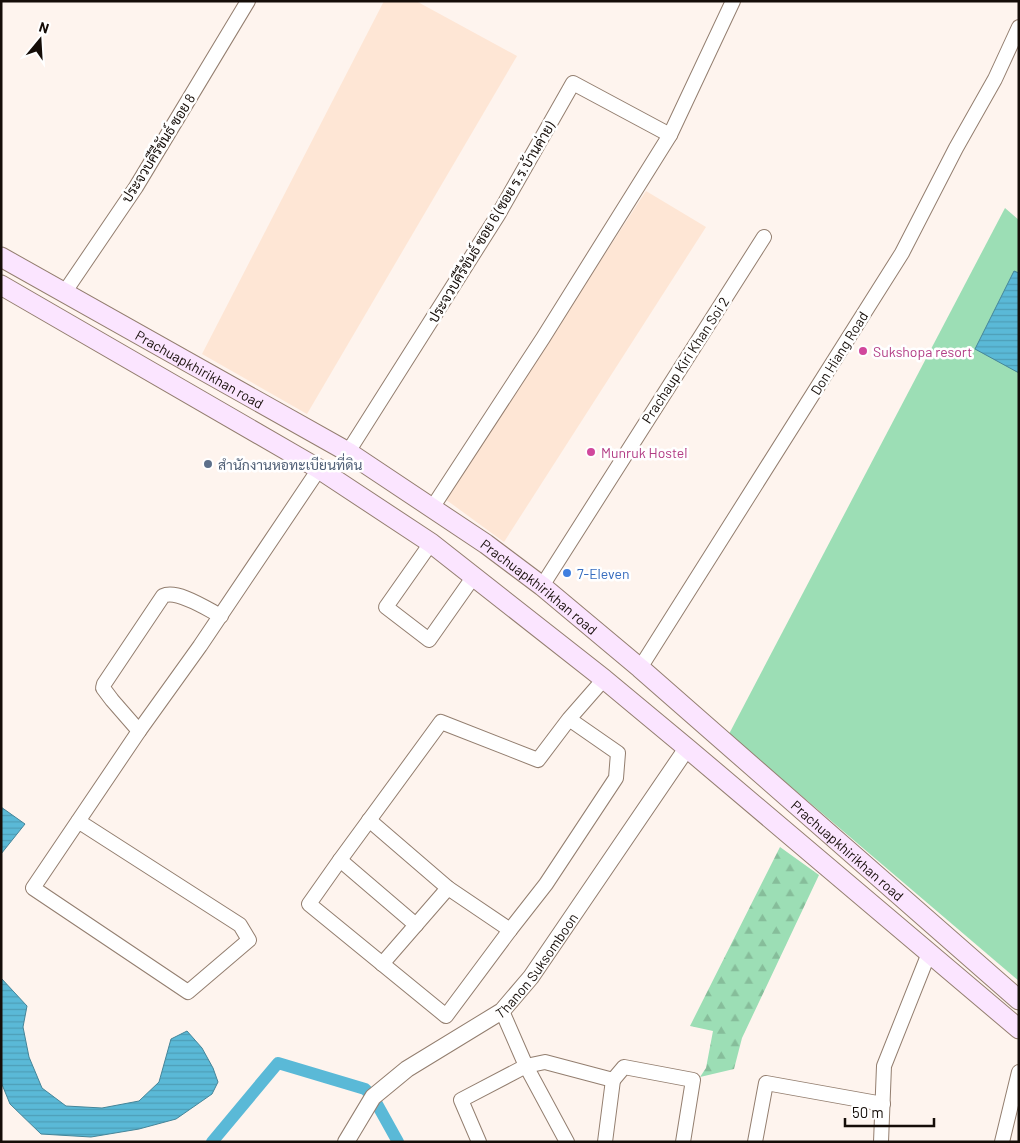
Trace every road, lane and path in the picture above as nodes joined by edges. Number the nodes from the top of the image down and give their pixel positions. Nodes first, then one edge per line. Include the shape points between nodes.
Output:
1 (248, 1) edge
2 (733, 1) edge
3 (1019, 27) edge
4 (670, 134) junction
5 (764, 237) dead end
6 (1, 257) edge
7 (1, 285) edge
8 (64, 293) junction
9 (348, 452) junction
10 (319, 469) junction
11 (432, 508) junction
12 (431, 543) junction
13 (474, 576) junction
14 (542, 586) junction
15 (221, 616) junction
16 (640, 668) junction
17 (604, 679) junction
18 (569, 719) junction
19 (139, 731) junction
20 (687, 748) junction
21 (369, 820) junction
22 (78, 821) junction
23 (340, 860) junction
24 (448, 888) junction
25 (416, 925) junction
26 (510, 930) junction
27 (929, 953) junction
28 (382, 964) junction
29 (1019, 1000) edge
30 (502, 1011) junction
31 (1019, 1029) edge
32 (526, 1066) junction
33 (1019, 1072) edge
34 (613, 1080) junction
35 (883, 1104) junction
36 (346, 1142) edge
37 (479, 1142) edge
38 (567, 1142) edge
39 (605, 1142) edge
40 (683, 1142) edge
41 (755, 1142) edge
42 (881, 1142) edge
43 (1002, 1142) edge

1 - 8 street, ประจวบคีรีขันธ์ ซอย 8 via 136,187
2 - 4 street
3 - 16 street, Don Hiang Road via 995,79 902,253
4 - 9 street, ประจวบคีรีขันธ์ ซอย 6 (ซอย ร.ร.บ้านค่าย) via 573,83 498,215
4 - 11 street
5 - 14 street, Prachaup Kiri Khan Soi 2
6 - 8 main road, Prachuapkhirikhan road
7 - 10 main road, Prachuapkhirikhan road
8 - 9 main road, Prachuapkhirikhan road
9 - 11 main road, Prachuapkhirikhan road
10 - 12 main road, Prachuapkhirikhan road
10 - 15 street
11 - 14 main road, Prachuapkhirikhan road
12 - 13 main road, Prachuapkhirikhan road
12 - 13 street via 386,607 429,640
13 - 17 main road, Prachuapkhirikhan road
14 - 16 main road, Prachuapkhirikhan road
15 - 19 street
15 - 19 street via 181,596 163,596 103,688
16 - 29 main road, Prachuapkhirikhan road
17 - 18 street
17 - 20 main road, Prachuapkhirikhan road
18 - 21 street via 538,760 441,722
18 - 26 street via 618,753 616,778 546,884
19 - 22 street
20 - 27 main road, Prachuapkhirikhan road
20 - 30 street, Thanon Suksomboon via 531,977
21 - 23 street
21 - 24 street
22 - 22 street via 240,925 250,940 188,992 32,888
23 - 25 street
23 - 28 street via 308,904
24 - 25 street
24 - 26 street
25 - 28 street
26 - 28 street via 446,1016
27 - 31 main road, Prachuapkhirikhan road
27 - 35 street via 884,1066
30 - 32 street
30 - 36 street, Thanon Suksomboon via 407,1069 372,1097
32 - 34 street via 545,1062
32 - 37 street via 461,1100
32 - 38 street
33 - 43 street
34 - 39 street
34 - 40 street via 624,1067 693,1080
35 - 41 street via 766,1083
35 - 42 street

